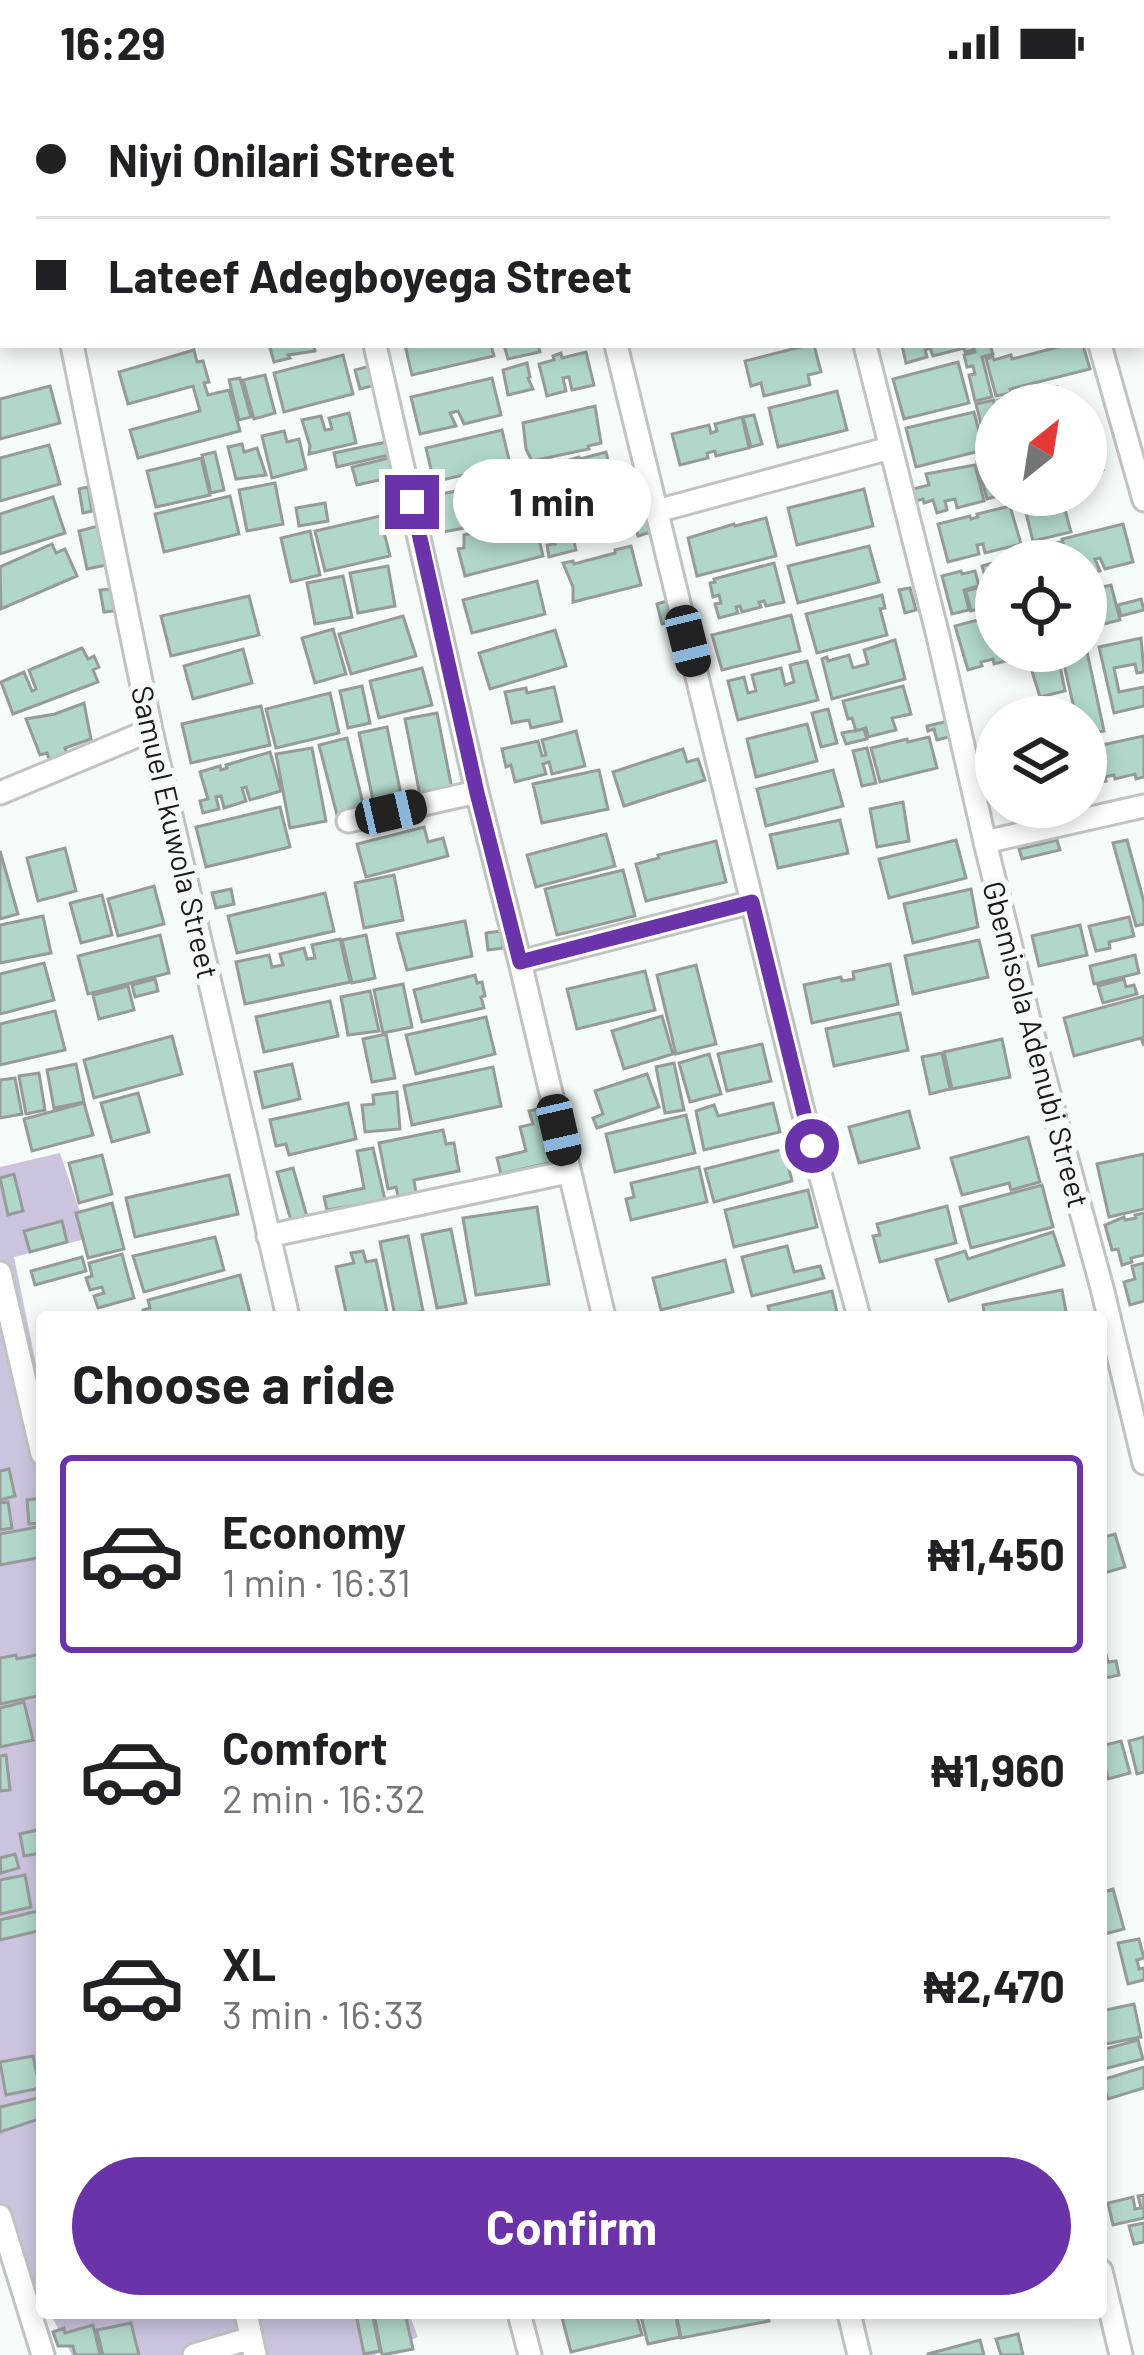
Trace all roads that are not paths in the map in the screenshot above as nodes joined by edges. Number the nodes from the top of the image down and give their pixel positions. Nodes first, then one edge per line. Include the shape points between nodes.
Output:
1 (73, 348) edge
2 (376, 348) edge
3 (617, 348) edge
4 (867, 348) edge
5 (1101, 348) edge
6 (890, 448) junction
7 (1144, 500) edge
8 (657, 511) junction
9 (151, 730) junction
10 (0, 793) edge
11 (477, 793) junction
12 (1144, 806) edge
13 (348, 821) dead end
14 (985, 842) junction
15 (752, 902) junction
16 (520, 962) junction
17 (568, 1172) junction
18 (268, 1236) junction
19 (0, 1273) edge
20 (287, 1311) edge
21 (603, 1311) edge
22 (857, 1311) edge
23 (36, 1428) edge
24 (1144, 1463) edge
25 (0, 2216) edge
26 (1107, 2296) edge
27 (521, 2319) edge
28 (851, 2319) edge
29 (253, 2346) edge
30 (43, 2355) edge
31 (194, 2355) edge
32 (530, 2355) edge
33 (859, 2355) edge
34 (1121, 2355) edge

1 - 9 street, Samuel Ekuwola Street
2 - 11 street
3 - 8 street
4 - 6 street, Gbemisola Adenubi Street
5 - 7 street
6 - 8 street
6 - 14 street, Gbemisola Adenubi Street
8 - 15 street
9 - 10 street
9 - 18 street, Samuel Ekuwola Street
11 - 13 street
11 - 16 street
12 - 14 street
14 - 24 street, Gbemisola Adenubi Street
15 - 16 street
15 - 22 street
16 - 17 street
17 - 18 street
17 - 21 street
18 - 20 street, Samuel Ekuwola Street
19 - 23 street
25 - 30 street
26 - 34 street
27 - 32 street
28 - 33 street
29 - 31 street

